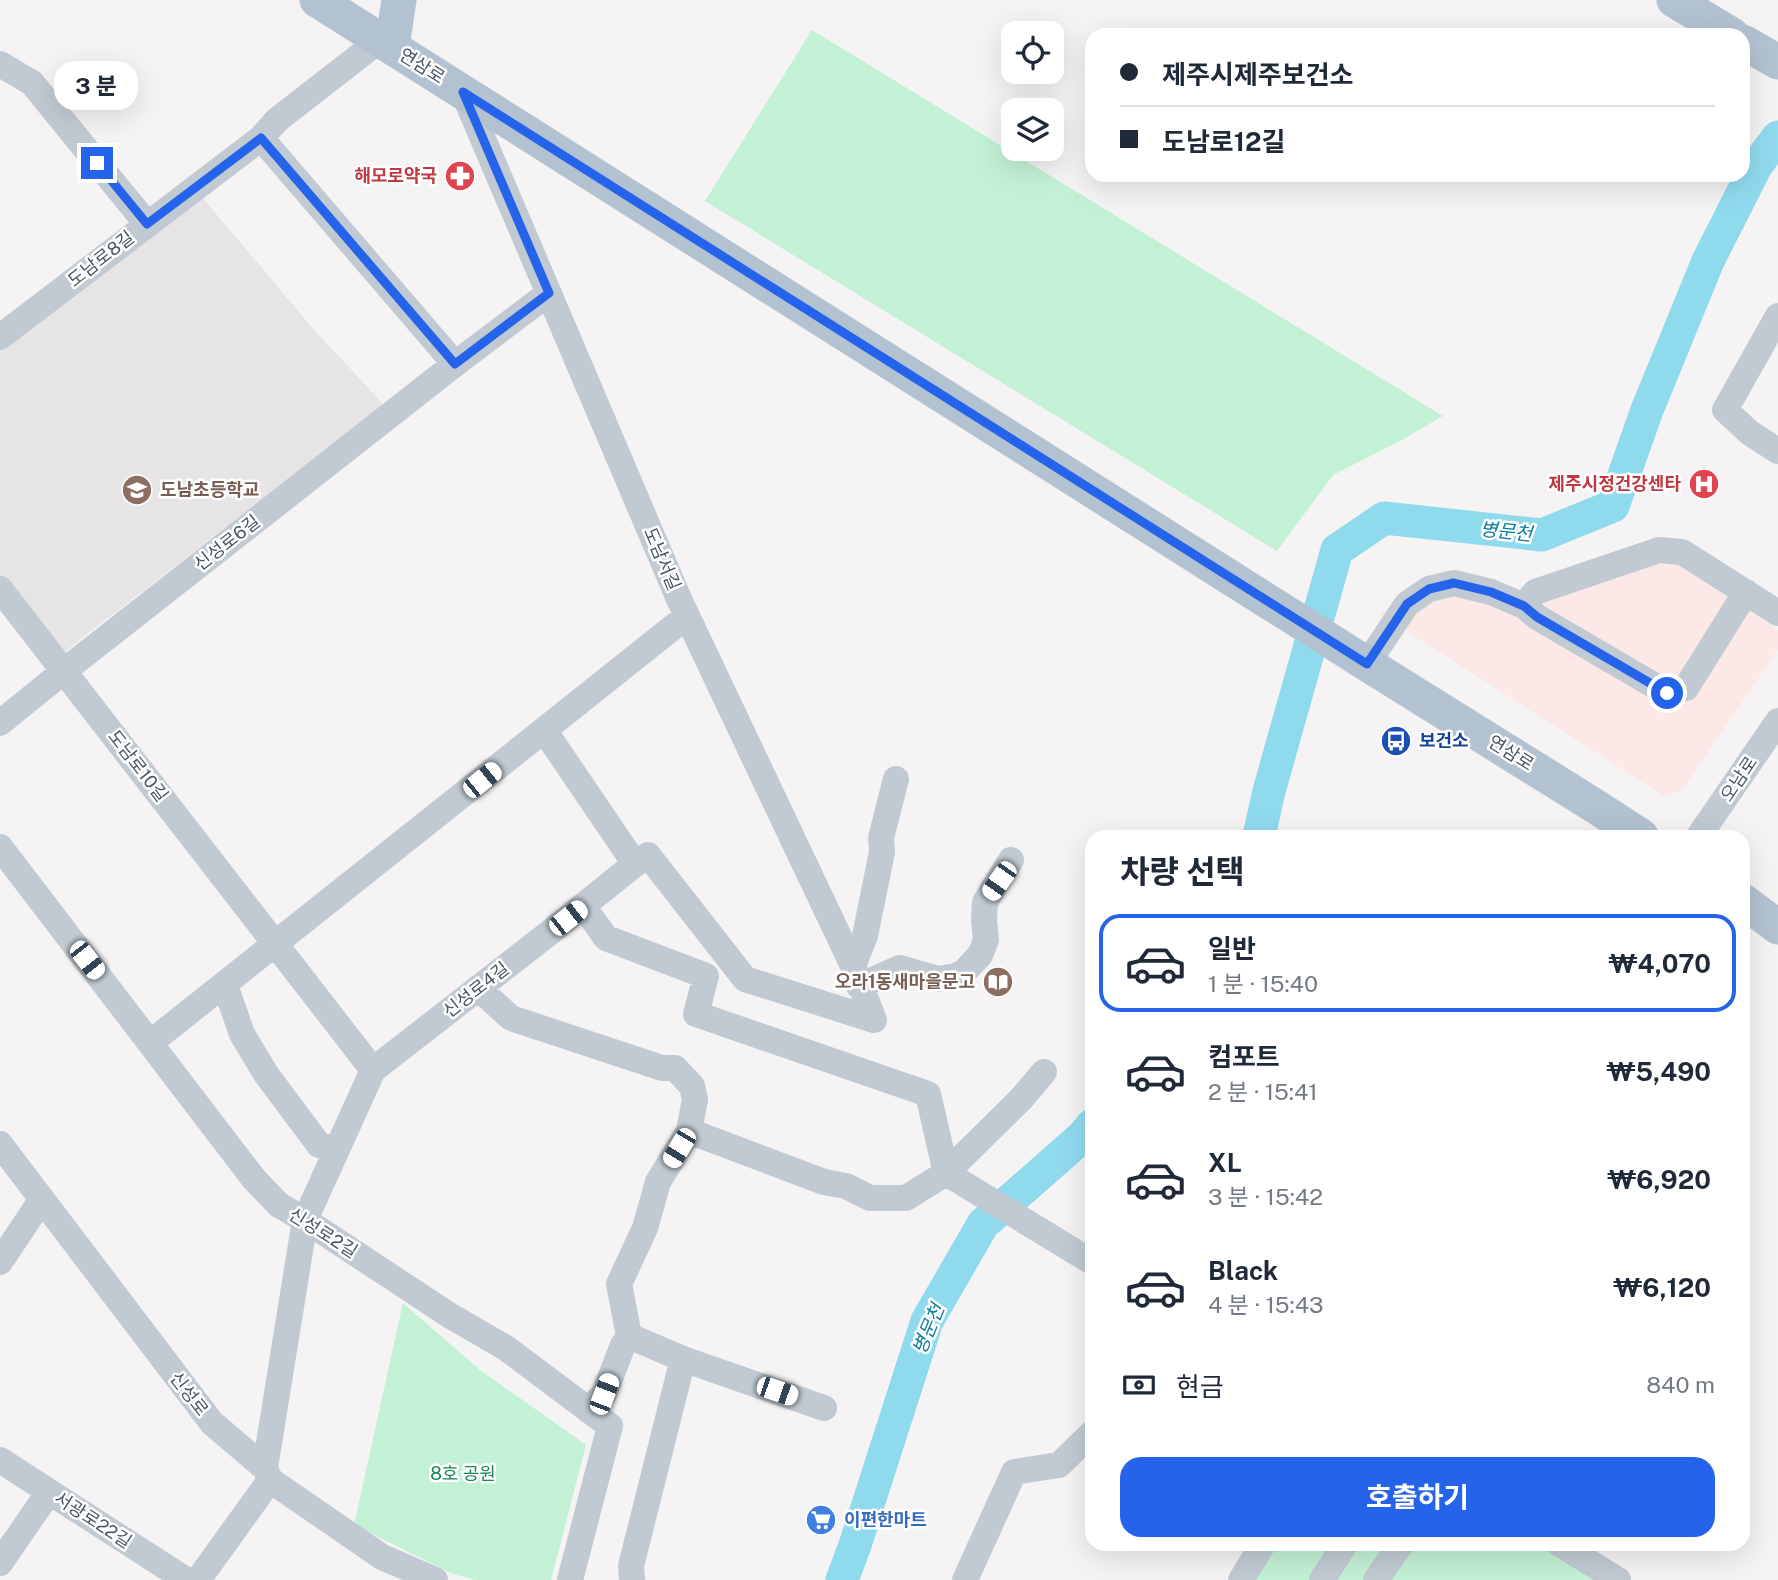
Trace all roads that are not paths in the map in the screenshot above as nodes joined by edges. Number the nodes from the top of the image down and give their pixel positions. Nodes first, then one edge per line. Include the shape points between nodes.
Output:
1 (317, 0) edge
2 (399, 0) edge
3 (1674, 0) edge
4 (1721, 28) edge
5 (386, 43) junction
6 (0, 64) edge
7 (463, 92) junction
8 (261, 138) junction
9 (147, 224) junction
10 (549, 293) junction
11 (1778, 316) edge
12 (3, 329) edge
13 (1771, 347) edge
14 (455, 364) junction
15 (1778, 451) edge
16 (0, 589) edge
17 (1746, 592) junction
18 (1524, 606) junction
19 (1778, 612) edge
20 (687, 616) junction
21 (1355, 657) junction
22 (64, 671) junction
23 (1778, 722) edge
24 (0, 723) edge
25 (544, 730) junction
26 (896, 779) dead end
27 (1632, 830) edge
28 (1703, 830) edge
29 (3, 855) edge
30 (1011, 860) dead end
31 (635, 864) junction
32 (583, 906) junction
33 (1750, 906) edge
34 (1778, 927) edge
35 (275, 944) junction
36 (856, 976) junction
37 (225, 985) junction
38 (478, 988) junction
39 (150, 1043) junction
40 (373, 1070) junction
41 (1044, 1072) dead end
42 (689, 1131) junction
43 (0, 1144) edge
44 (337, 1150) junction
45 (946, 1173) junction
46 (42, 1199) junction
47 (305, 1220) junction
48 (1085, 1258) edge
49 (1, 1260) edge
50 (629, 1336) junction
51 (683, 1359) junction
52 (824, 1408) dead end
53 (588, 1410) junction
54 (1085, 1440) edge
55 (0, 1460) edge
56 (268, 1474) junction
57 (49, 1492) junction
58 (1259, 1551) edge
59 (1341, 1551) edge
60 (1396, 1551) edge
61 (1571, 1551) edge
62 (0, 1563) edge
63 (186, 1580) edge
64 (198, 1580) edge
65 (435, 1580) edge
66 (570, 1580) edge
67 (632, 1580) edge
68 (965, 1580) edge
69 (1241, 1580) edge
70 (1322, 1580) edge
71 (1376, 1580) edge
72 (1618, 1580) edge

1 - 5 main road, 연삼로
2 - 5 main road
3 - 4 main road
5 - 7 main road, 연삼로
5 - 8 street, 도남로8길 via 277,120
6 - 9 street via 32,83
7 - 10 street, 도남서길
7 - 21 main road, 연삼로
8 - 9 street, 도남로8길
8 - 14 street
9 - 12 street, 도남로8길
10 - 14 street, 신성로6길
10 - 20 street, 도남서길
11 - 13 street
13 - 15 street via 1725,410
14 - 22 street, 신성로6길
16 - 22 street, 도남로10길
17 - 18 street via 1682,552 1659,550 1535,592
17 - 18 street via 1686,688 1667,693
17 - 19 street
18 - 21 street via 1454,583 1429,589 1407,604
20 - 25 street
20 - 36 street, 도남서길
21 - 27 main road, 연삼로
22 - 24 street, 신성로6길
22 - 35 street, 도남로10길
23 - 28 street, 오남로
25 - 31 street
25 - 35 street
26 - 36 street
29 - 39 street, 신성로2길
30 - 36 street via 985,902 986,940 980,955 964,972 938,979 900,968
31 - 32 street, 신성로4길
31 - 36 street, 도남서길 via 648,855 745,979 874,1020
32 - 38 street, 신성로4길
32 - 45 street via 606,938 706,976 696,1014 928,1094
33 - 34 main road
35 - 37 street
35 - 40 street, 도남로10길
37 - 39 street
37 - 44 street via 242,1034 266,1074 319,1145
38 - 40 street, 신성로4길
38 - 42 street via 511,1018 676,1069 692,1086 695,1099
39 - 47 street, 신성로2길 via 254,1179 279,1206
40 - 44 street, 신성로4길
41 - 45 street
42 - 45 street via 870,1198 906,1198
42 - 50 street via 658,1182 645,1228 619,1284
43 - 46 street, 신성로
44 - 47 street, 신성로4길
45 - 48 street
46 - 49 street
46 - 56 street, 신성로 via 212,1423
47 - 53 street, 신성로2길 via 506,1348
47 - 56 street, 신성로4길
50 - 51 street
50 - 53 street via 604,1394
51 - 52 street
51 - 67 street via 631,1566
53 - 66 street, 신성로2길 via 610,1426
54 - 68 street via 1059,1465 1014,1472
55 - 57 street, 서광로22길
56 - 64 street
56 - 65 street, 신성로 via 382,1557
57 - 62 street
57 - 63 street, 서광로22길
58 - 69 street
59 - 70 street
60 - 71 street
61 - 72 street

